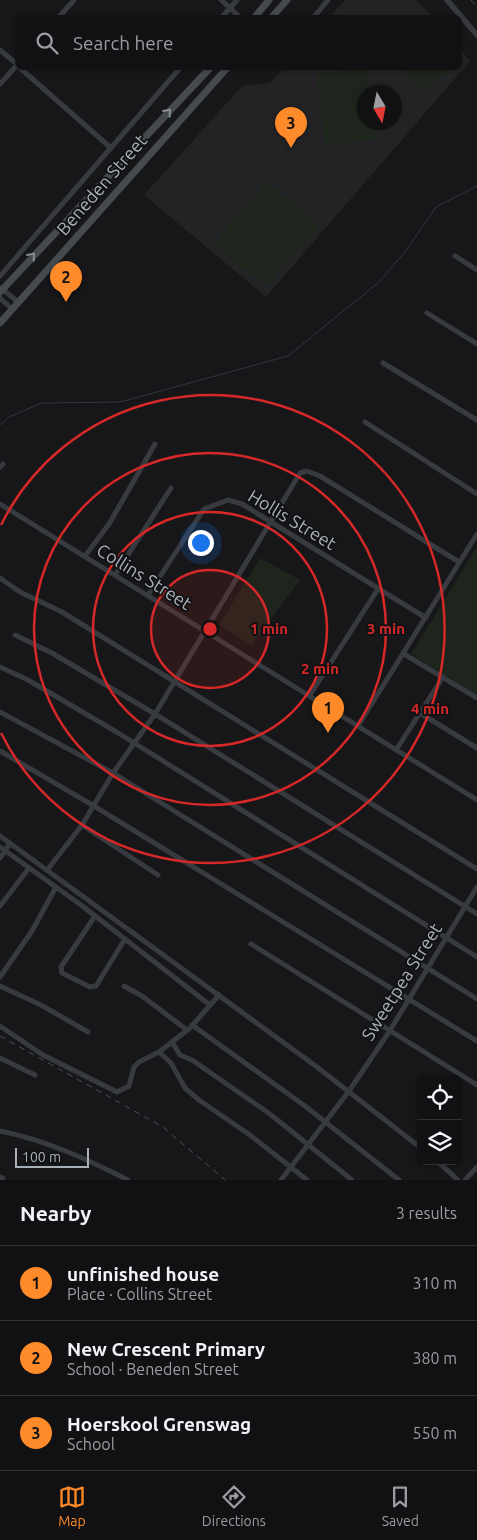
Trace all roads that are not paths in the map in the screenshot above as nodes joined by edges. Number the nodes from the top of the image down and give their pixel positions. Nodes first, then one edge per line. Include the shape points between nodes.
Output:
1 (74, 0) edge
2 (221, 0) edge
3 (237, 0) edge
4 (269, 0) edge
5 (286, 0) edge
6 (328, 0) edge
7 (447, 0) edge
8 (230, 8) junction
9 (61, 15) edge
10 (224, 15) edge
11 (238, 15) edge
12 (256, 15) edge
13 (274, 15) edge
14 (316, 15) edge
15 (460, 15) edge
16 (462, 18) edge
17 (477, 35) edge
18 (0, 50) edge
19 (15, 62) edge
20 (15, 66) edge
21 (22, 70) edge
22 (178, 70) edge
23 (208, 70) edge
24 (225, 70) edge
25 (0, 84) edge
26 (111, 148) junction
27 (455, 256) dead end
28 (477, 270) edge
29 (0, 276) edge
30 (1, 290) edge
31 (0, 298) edge
32 (18, 302) junction
33 (12, 309) junction
34 (427, 313) dead end
35 (0, 323) edge
36 (477, 344) edge
37 (383, 363) dead end
38 (477, 420) edge
39 (365, 422) dead end
40 (155, 444) dead end
41 (171, 488) dead end
42 (477, 494) edge
43 (0, 504) edge
44 (270, 522) junction
45 (477, 534) edge
46 (85, 556) junction
47 (459, 562) junction
48 (115, 575) junction
49 (0, 578) edge
50 (378, 589) junction
51 (148, 595) junction
52 (426, 618) junction
53 (204, 629) junction
54 (15, 634) dead end
55 (404, 654) junction
56 (0, 667) edge
57 (443, 677) junction
58 (174, 681) junction
59 (310, 695) junction
60 (477, 698) edge
61 (0, 712) edge
62 (420, 713) junction
63 (155, 714) junction
64 (358, 726) junction
65 (134, 745) junction
66 (477, 748) edge
67 (396, 750) junction
68 (0, 751) edge
69 (113, 774) junction
70 (477, 800) edge
71 (94, 806) junction
72 (82, 825) junction
73 (0, 836) edge
74 (10, 843) junction
75 (3, 849) edge
76 (0, 858) edge
77 (30, 868) junction
78 (48, 869) junction
79 (477, 869) edge
80 (158, 875) dead end
81 (56, 887) junction
82 (477, 887) edge
83 (0, 906) edge
84 (466, 907) junction
85 (477, 914) edge
86 (95, 916) junction
87 (446, 938) junction
88 (125, 939) junction
89 (251, 944) dead end
90 (477, 957) edge
91 (427, 968) junction
92 (0, 977) edge
93 (0, 986) edge
94 (124, 986) dead end
95 (219, 995) junction
96 (408, 999) junction
97 (477, 999) edge
98 (210, 1005) junction
99 (192, 1025) junction
100 (0, 1026) edge
101 (187, 1030) junction
102 (88, 1032) dead end
103 (389, 1032) junction
104 (477, 1041) edge
105 (172, 1042) junction
106 (159, 1052) junction
107 (0, 1058) edge
108 (35, 1075) dead end
109 (477, 1086) edge
110 (349, 1091) junction
111 (326, 1122) junction
112 (0, 1130) edge
113 (309, 1144) junction
114 (417, 1145) edge
115 (441, 1165) edge
116 (291, 1167) junction
117 (477, 1167) edge
118 (128, 1180) edge
119 (281, 1180) edge
120 (307, 1180) edge
121 (352, 1180) edge
122 (399, 1180) edge
123 (458, 1180) edge
124 (465, 1180) edge

1 - 9 street
2 - 8 street
3 - 8 street
4 - 12 main road
5 - 13 main road
6 - 14 street
7 - 15 street
8 - 10 street
8 - 11 street
16 - 17 street
18 - 19 street
20 - 25 street
21 - 26 street
22 - 26 street, Beneden Street
30 -> 23 main road, Beneden Street
24 - 32 main road, Beneden Street
26 - 29 street, Beneden Street
27 - 28 street
30 - 32 street
31 - 33 street
32 - 33 main road, Beneden Street
33 - 35 main road, Beneden Street
34 - 36 street
37 - 38 street
39 - 42 street
40 - 46 street via 109,524
41 - 48 street
43 - 46 street, Collins Street
44 - 47 street via 296,477 307,470
44 - 50 street, Hollis Street
44 - 51 street, Hollis Street via 234,501 211,504 197,518
44 - 53 street
45 - 47 street
46 - 48 street, Collins Street
47 - 52 street
48 - 51 street, Collins Street
49 - 58 street
50 - 52 street, Hollis Street
50 - 59 street
51 - 53 street, Collins Street
52 - 55 street
53 - 58 street
53 - 59 street, Collins Street
54 - 63 street
55 - 57 street
55 - 64 street
56 - 65 street via 36,685
57 - 60 street
57 - 62 street
58 - 63 street
58 - 79 street
59 - 64 street, Collins Street
61 - 69 street
62 - 66 street
62 - 67 street
63 - 65 street
63 - 84 street
64 - 67 street, Collins Street
65 - 69 street
65 - 87 street
67 - 70 street, Collins Street
68 - 71 street
69 - 71 street
69 - 91 street
71 - 72 street
71 - 96 street
72 - 78 street
72 - 80 street
73 - 74 street
74 - 75 street
74 - 78 street
75 - 76 street
75 - 77 street
77 - 81 street
77 - 83 street
78 - 95 street
81 - 86 street
81 - 92 street via 32,931
82 - 84 street, Sweetpea Street
84 - 85 street
84 - 87 street, Sweetpea Street
86 - 88 street
86 - 88 street via 61,967 62,973 90,987 96,986
87 - 90 street
87 - 91 street, Sweetpea Street
88 - 98 street
89 - 103 street
91 - 96 street, Sweetpea Street
91 - 97 street
93 - 102 street
94 - 101 street
95 - 98 street
95 - 110 street
96 - 103 street, Sweetpea Street
96 - 104 street
98 - 99 street
99 - 101 street
99 - 111 street
100 - 106 street via 43,1055 117,1092 129,1086 134,1067 139,1062
101 - 105 street
103 - 109 street
103 - 110 street, Sweetpea Street
105 - 106 street
105 - 113 street via 180,1055 192,1060
106 - 116 street via 171,1063 185,1088
107 - 108 street
110 - 111 street, Sweetpea Street
110 - 114 street
111 - 113 street, Sweetpea Street
111 - 122 street
112 - 118 street via 34,1139
113 - 116 street, Sweetpea Street
113 - 121 street
115 - 123 street
116 - 119 street, Sweetpea Street
116 - 120 street
117 - 124 street

